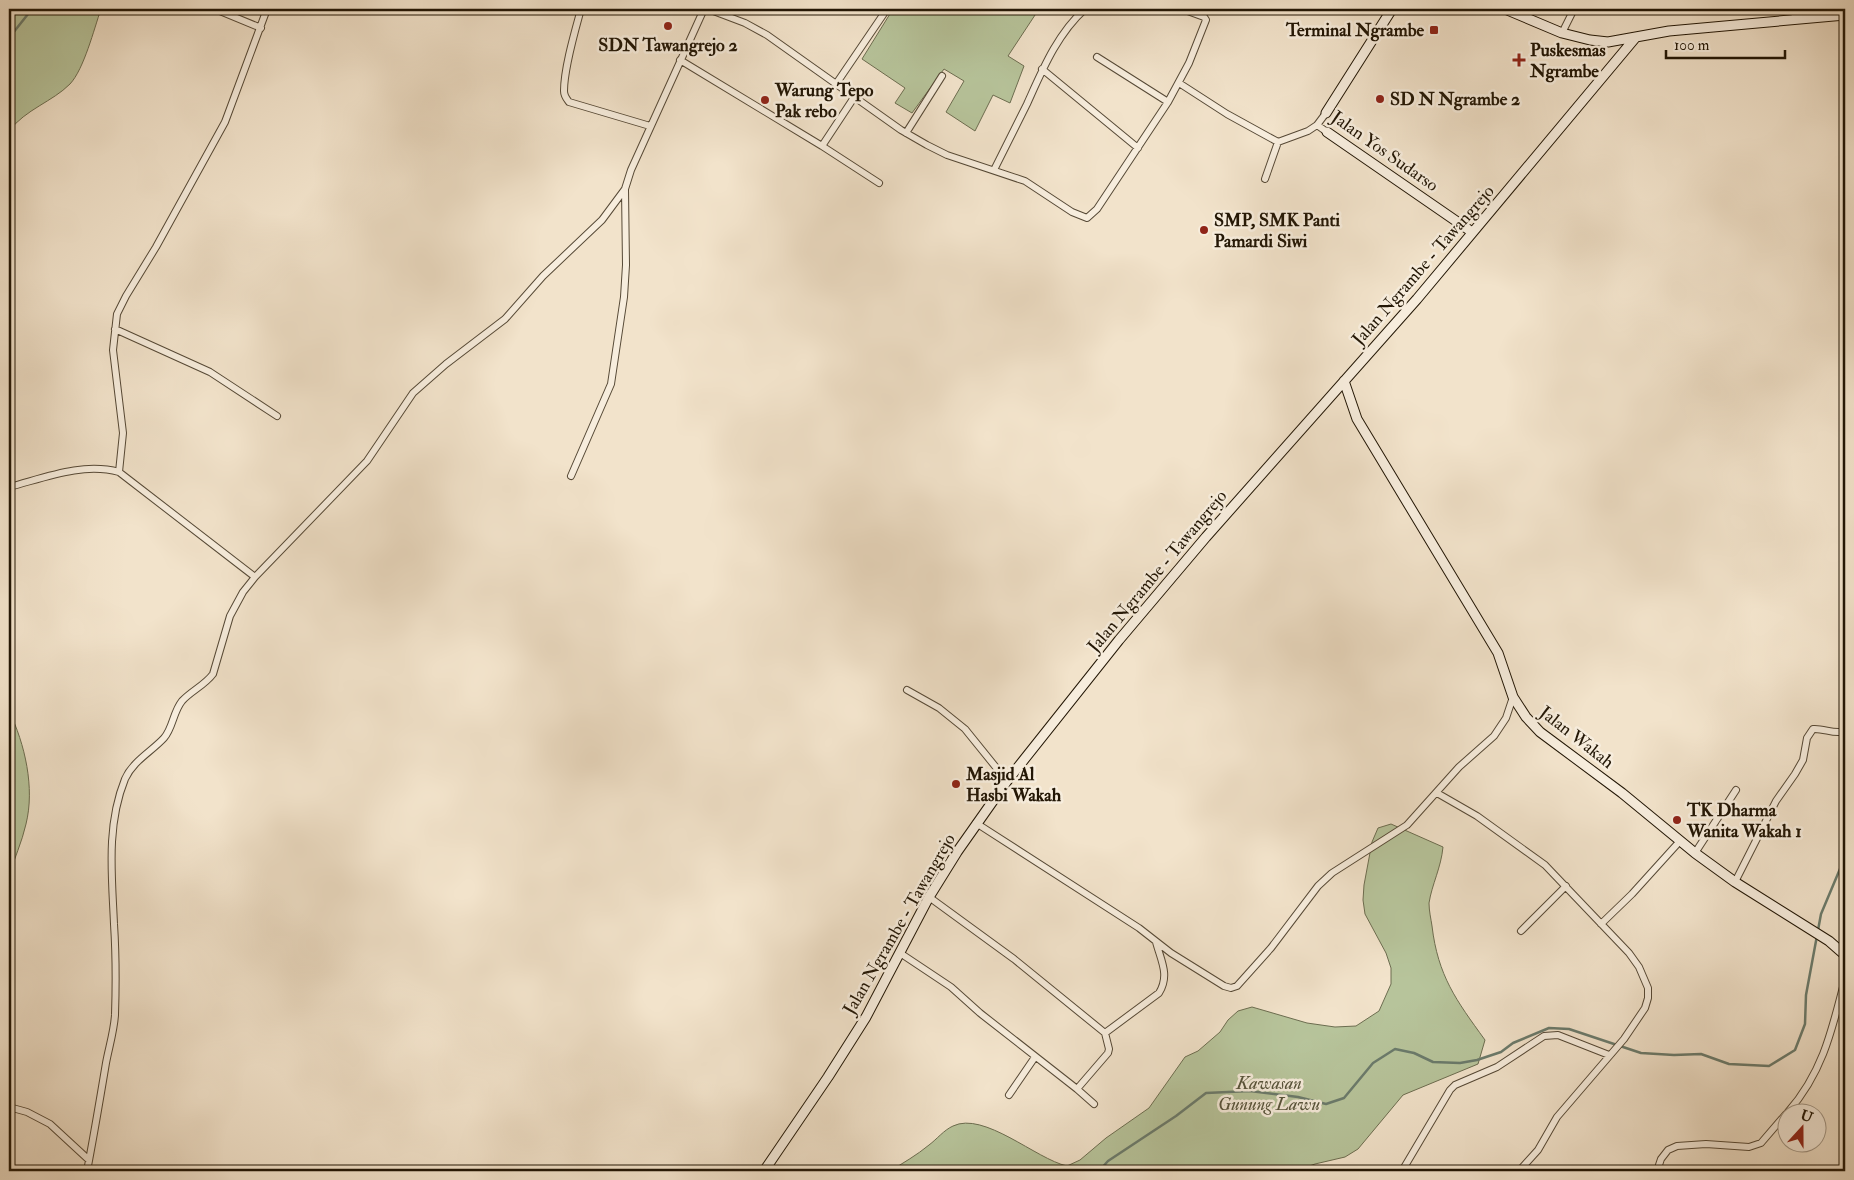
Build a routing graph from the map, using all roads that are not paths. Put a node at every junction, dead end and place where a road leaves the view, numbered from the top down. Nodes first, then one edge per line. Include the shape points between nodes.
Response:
1 (215, 9) edge
2 (268, 9) edge
3 (582, 9) edge
4 (704, 9) edge
5 (708, 9) edge
6 (886, 9) edge
7 (1085, 9) edge
8 (1182, 9) edge
9 (1392, 9) edge
10 (1505, 9) edge
11 (1514, 9) edge
12 (1574, 9) edge
13 (1798, 9) edge
14 (1845, 15) edge
15 (1794, 18) junction
16 (1534, 22) junction
17 (261, 28) junction
18 (1562, 33) junction
19 (1636, 36) junction
20 (1098, 57) dead end
21 (680, 60) junction
22 (1042, 68) junction
23 (942, 76) dead end
24 (1179, 82) junction
25 (836, 84) junction
26 (855, 96) junction
27 (1168, 102) junction
28 (1326, 113) joint
29 (1317, 125) junction
30 (650, 126) junction
31 (1327, 132) joint
32 (906, 133) junction
33 (1278, 142) junction
34 (822, 146) junction
35 (1138, 148) junction
36 (994, 170) junction
37 (1265, 179) dead end
38 (879, 183) dead end
39 (625, 189) junction
40 (1472, 232) junction
41 (115, 328) junction
42 (1344, 381) junction
43 (277, 416) dead end
44 (119, 472) junction
45 (571, 476) dead end
46 (9, 487) edge
47 (255, 577) junction
48 (907, 690) dead end
49 (1514, 696) junction
50 (1845, 731) edge
51 (1007, 781) junction
52 (1736, 790) dead end
53 (1437, 793) junction
54 (976, 823) junction
55 (1680, 841) junction
56 (1695, 853) junction
57 (1735, 882) junction
58 (1566, 886) junction
59 (929, 897) junction
60 (1601, 924) junction
61 (1521, 931) dead end
62 (1156, 942) junction
63 (900, 953) junction
64 (1845, 955) edge
65 (1845, 979) edge
66 (1105, 1033) junction
67 (1612, 1052) junction
68 (1036, 1057) junction
69 (1077, 1089) junction
70 (1009, 1095) dead end
71 (1797, 1102) edge
72 (1094, 1104) dead end
73 (9, 1107) edge
74 (1776, 1126) edge
75 (89, 1160) junction
76 (87, 1171) edge
77 (764, 1171) edge
78 (1402, 1171) edge
79 (1519, 1171) edge
80 (1657, 1171) edge

1 - 17 street
2 - 17 street
3 - 30 street via 565,98 569,102
4 - 21 street
5 - 25 street via 767,35
6 - 25 street
7 - 22 street
8 - 24 street via 1206,20
9 - 28 main road, Jalan Yos Sudarso
10 - 16 main road
11 - 16 main road
12 - 18 street
13 - 15 street
14 - 15 main road
15 - 19 main road
16 - 18 main road
17 - 41 street via 225,122 126,296 117,314
18 - 19 main road via 1608,42
19 - 40 main road, Jalan Ngrambe - Tawangrejo
20 - 27 street
21 - 30 street
21 - 34 street
22 - 35 street
22 - 36 street
23 - 32 street
24 - 27 street
24 - 33 street
25 - 26 street
26 - 32 street
26 - 34 street
27 - 35 street
28 - 29 street, Jalan Yos Sudarso
29 - 31 street, Jalan Yos Sudarso
29 - 33 street
30 - 39 street
31 - 40 main road, Jalan Yos Sudarso
32 - 36 street via 947,155
33 - 37 street
34 - 38 street
35 - 36 street via 1097,209 1087,218 1072,212 1025,180
39 - 45 street via 624,297 611,384
39 - 47 street via 602,220 543,276 505,319 413,393 367,461
40 - 42 main road, Jalan Ngrambe - Tawangrejo
41 - 43 street via 210,372
41 - 44 street via 113,350 123,433
42 - 49 main road, Jalan Wakah via 1357,420 1498,653
42 - 51 main road, Jalan Ngrambe - Tawangrejo via 1119,640
44 - 46 street via 95,468 71,470
44 - 47 street
47 - 75 street via 230,616 213,674 183,701 166,736 131,769 119,798 111,836 115,1018
48 - 51 street via 939,708 965,729
49 - 53 street via 1506,718 1494,736 1459,767
49 - 55 main road, Jalan Wakah via 1526,717 1540,732
50 - 57 street via 1836,733 1813,728 1809,733 1803,760 1776,801
51 - 54 main road, Jalan Ngrambe - Tawangrejo
52 - 56 street
53 - 58 street via 1512,840
53 - 62 street via 1407,825 1318,886 1271,948 1237,986 1224,986
54 - 59 main road, Jalan Ngrambe - Tawangrejo
54 - 62 street
55 - 56 main road, Jalan Wakah
55 - 60 street
56 - 57 main road, Jalan Wakah
57 - 64 main road, Jalan Wakah via 1830,941
58 - 60 street
58 - 61 street
59 - 63 main road, Jalan Ngrambe - Tawangrejo
59 - 66 street via 1014,959
60 - 67 street via 1629,953 1648,988 1645,1008
62 - 66 street via 1166,975 1163,987
63 - 68 street via 951,987
63 - 77 main road, Jalan Ngrambe - Tawangrejo via 866,1017
65 - 71 street via 1828,1045
66 - 69 street via 1108,1053
67 - 78 street via 1558,1035 1544,1036 1497,1067 1455,1085
67 - 79 street via 1557,1117 1538,1150
68 - 69 street
68 - 70 street
69 - 72 street
73 - 75 street via 50,1124
74 - 80 street via 1760,1144 1749,1147 1677,1146 1668,1150
75 - 76 street

